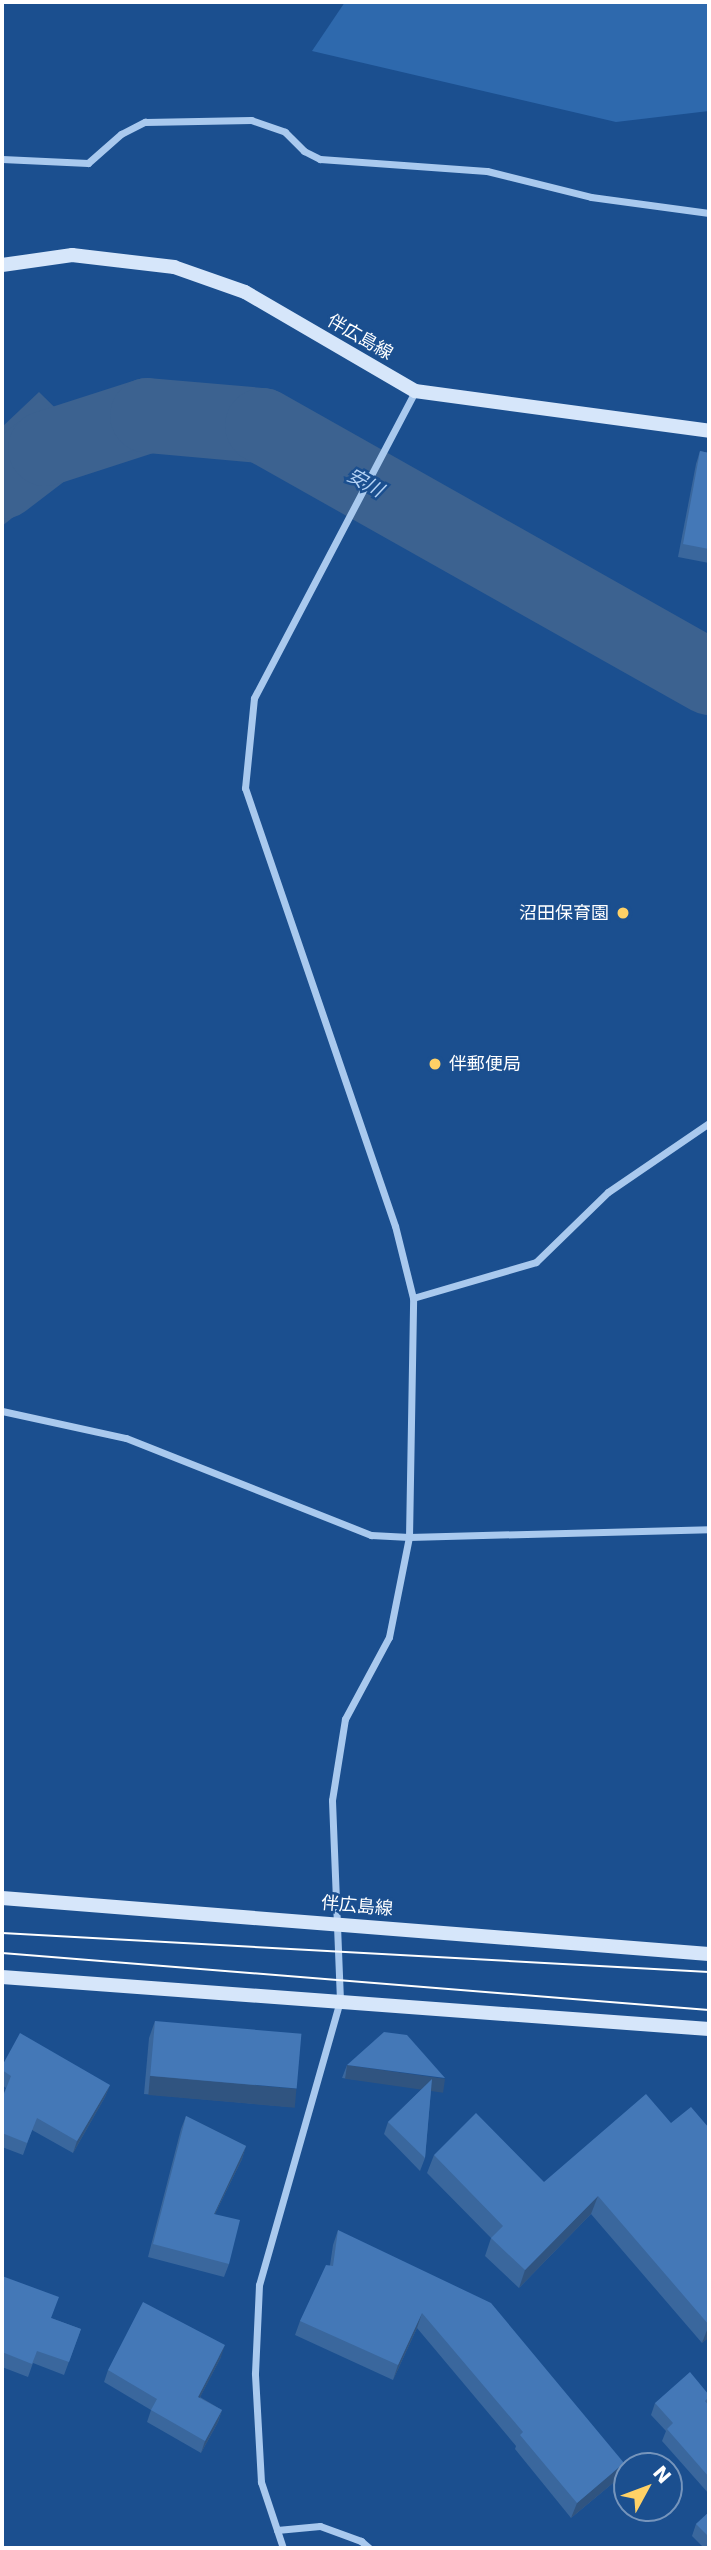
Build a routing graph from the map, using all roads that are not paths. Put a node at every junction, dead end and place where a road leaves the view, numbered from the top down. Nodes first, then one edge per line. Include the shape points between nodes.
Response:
1 (2, 159) edge
2 (709, 213) edge
3 (2, 265) edge
4 (415, 391) junction
5 (709, 432) edge
6 (709, 1123) edge
7 (413, 1298) junction
8 (2, 1411) edge
9 (709, 1529) edge
10 (409, 1537) junction
11 (2, 1898) edge
12 (337, 1923) junction
13 (709, 1954) edge
14 (2, 1978) edge
15 (340, 2000) junction
16 (709, 2029) edge
17 (277, 2530) junction
18 (283, 2548) edge
19 (369, 2548) edge

1 - 2 street via 88,163 121,134 145,122 251,120 285,132 320,159 487,171 591,197
3 - 4 main road, 伴広島線 via 72,255 174,267 245,292
4 - 5 main road, 伴広島線
4 - 7 street via 254,698 245,788 395,1226
6 - 7 street via 608,1192 536,1262
7 - 10 street
8 - 10 street via 126,1438 371,1535
9 - 10 street
10 - 12 street via 389,1637 345,1719 332,1800
11 - 12 main road, 伴広島線
12 - 13 main road, 伴広島線
12 - 15 street
14 - 15 main road
15 - 16 main road
15 - 17 street via 259,2285 255,2373 261,2482
17 - 18 street
17 - 19 street via 320,2526

